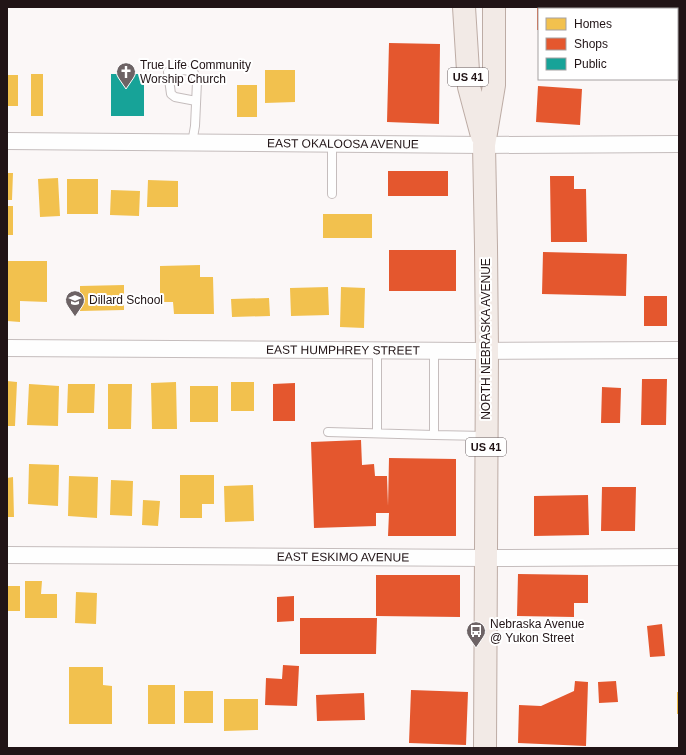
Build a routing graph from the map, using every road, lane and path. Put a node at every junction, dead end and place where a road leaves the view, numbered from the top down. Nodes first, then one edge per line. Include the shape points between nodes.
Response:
1 (464, 7) edge
2 (494, 7) edge
3 (196, 101) junction
4 (7, 141) edge
5 (192, 143) junction
6 (332, 144) junction
7 (679, 144) edge
8 (484, 145) junction
9 (332, 194) dead end
10 (7, 348) edge
11 (679, 350) edge
12 (377, 351) junction
13 (434, 351) junction
14 (487, 351) junction
15 (328, 432) dead end
16 (377, 433) junction
17 (434, 435) junction
18 (486, 436) junction
19 (7, 555) edge
20 (679, 556) edge
21 (486, 558) junction
22 (485, 748) edge

1 - 8 main road, NORTH NEBRASKA AVENUE / US 41 via 469,87
2 - 8 main road, NORTH NEBRASKA AVENUE / US 41 via 494,84
3 - 3 lane via 197,82 194,73 185,70 168,72 171,94
3 - 5 lane
4 - 5 street, EAST OKALOOSA AVENUE
5 - 6 street, EAST OKALOOSA AVENUE
6 - 8 street, EAST OKALOOSA AVENUE
6 - 9 lane
7 - 8 street, EAST OKALOOSA AVENUE
8 - 14 main road, NORTH NEBRASKA AVENUE / US 41
10 - 12 street, EAST HUMPHREY STREET
11 - 14 street, EAST HUMPHREY STREET
12 - 13 street, EAST HUMPHREY STREET
12 - 16 lane
13 - 14 street, EAST HUMPHREY STREET
13 - 17 lane
14 - 18 main road, NORTH NEBRASKA AVENUE / US 41
15 - 16 lane
16 - 17 lane
17 - 18 lane
18 - 21 main road, NORTH NEBRASKA AVENUE / US 41
19 - 21 street, EAST ESKIMO AVENUE
20 - 21 street, EAST ESKIMO AVENUE
21 - 22 main road, NORTH NEBRASKA AVENUE / US 41

